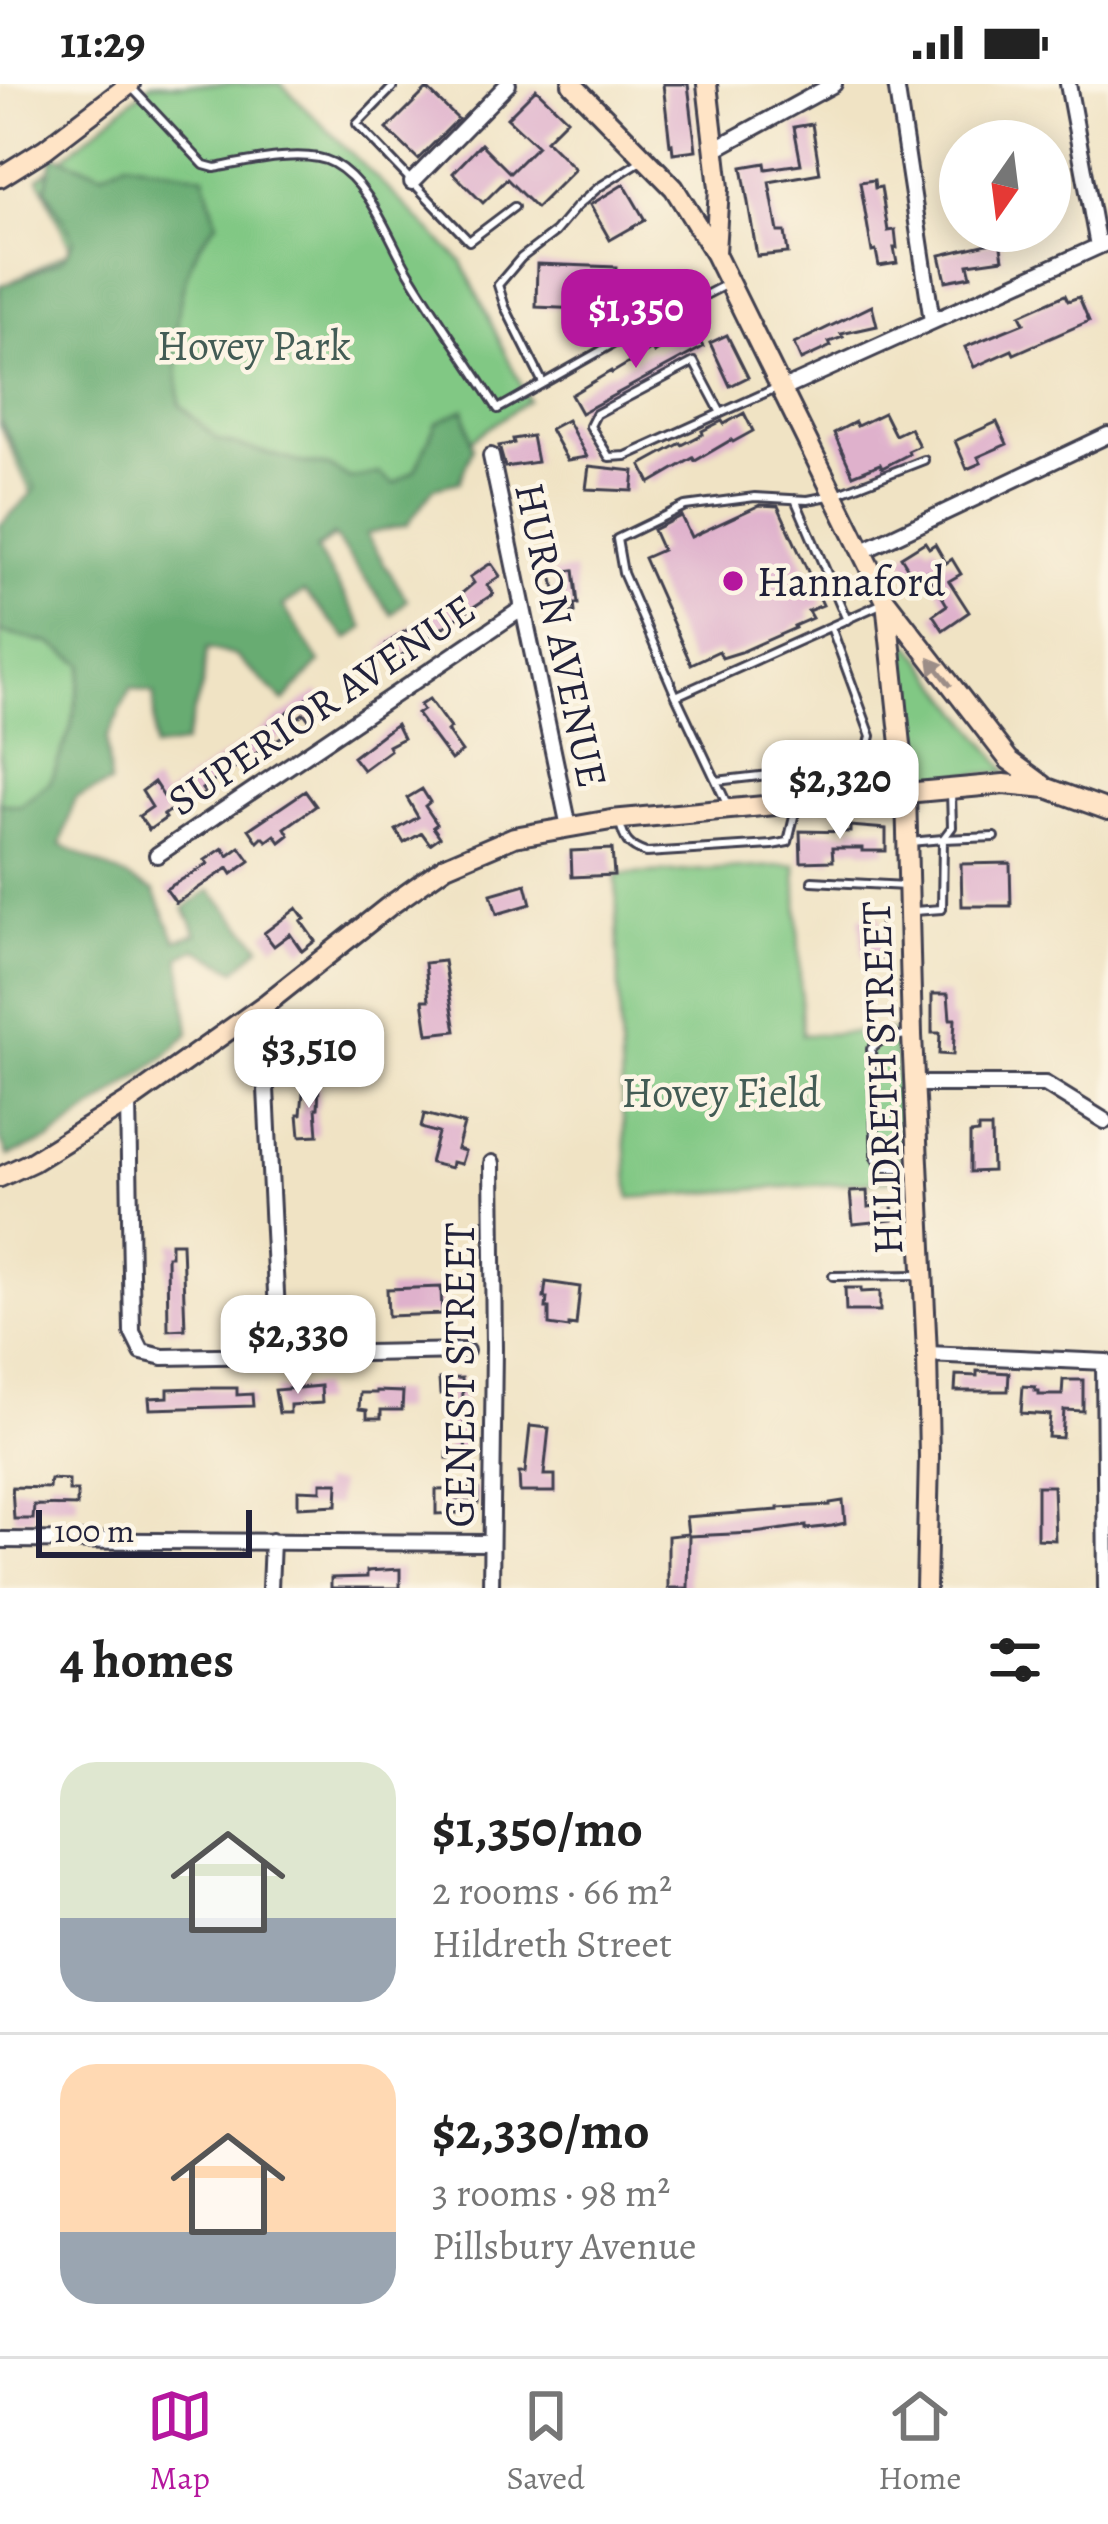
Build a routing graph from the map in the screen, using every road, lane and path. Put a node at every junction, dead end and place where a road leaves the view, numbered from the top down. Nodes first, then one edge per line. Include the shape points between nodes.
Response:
1 (129, 84) edge
2 (508, 84) edge
3 (572, 84) edge
4 (707, 84) edge
5 (834, 84) edge
6 (896, 84) edge
7 (1068, 84) edge
8 (393, 87) dead end
9 (715, 149) junction
10 (646, 157) junction
11 (0, 177) edge
12 (412, 182) junction
13 (514, 207) dead end
14 (1103, 244) edge
15 (716, 254) junction
16 (728, 283) junction
17 (932, 322) junction
18 (543, 383) junction
19 (780, 388) junction
20 (721, 413) junction
21 (1108, 436) edge
22 (490, 456) dead end
23 (924, 460) dead end
24 (834, 495) junction
25 (796, 499) junction
26 (863, 551) junction
27 (886, 601) junction
28 (523, 608) junction
29 (847, 620) junction
30 (831, 627) junction
31 (676, 696) junction
32 (716, 781) junction
33 (951, 788) junction
34 (1047, 788) junction
35 (907, 791) junction
36 (796, 803) junction
37 (729, 808) junction
38 (1108, 810) edge
39 (620, 819) junction
40 (569, 827) junction
41 (995, 837) dead end
42 (943, 839) junction
43 (908, 842) junction
44 (157, 855) dead end
45 (812, 881) dead end
46 (910, 886) junction
47 (910, 911) junction
48 (262, 1007) junction
49 (912, 1035) junction
50 (914, 1084) junction
51 (128, 1102) junction
52 (1105, 1121) dead end
53 (492, 1163) dead end
54 (919, 1168) junction
55 (0, 1177) edge
56 (924, 1275) junction
57 (833, 1276) dead end
58 (466, 1351) dead end
59 (279, 1354) junction
60 (927, 1354) junction
61 (1106, 1362) edge
62 (0, 1540) edge
63 (272, 1541) junction
64 (491, 1543) junction
65 (270, 1588) edge
66 (491, 1588) edge
67 (926, 1588) edge
68 (1106, 1588) edge

1 - 11 street
1 - 18 lane via 204,165 315,157 348,174 498,409
2 - 12 street
3 - 10 street, HILDRETH STREET
4 - 9 street
5 - 9 street
6 - 17 street
7 - 14 street
8 - 12 lane via 357,124
9 - 15 street
10 - 15 street, HILDRETH STREET
10 - 18 lane via 576,207 498,285
12 - 13 lane via 469,242
14 - 17 street
15 - 16 street, HILDRETH STREET
16 - 18 lane
16 - 19 street, HILDRETH STREET
17 - 19 street
19 - 20 lane
19 - 24 street, HILDRETH STREET
20 - 20 lane via 609,458 590,426 596,414 694,362
21 - 26 street
22 - 28 street, HURON AVENUE
23 - 24 lane
24 - 25 lane
24 - 26 street, HILDRETH STREET
25 - 29 lane
25 - 31 lane via 685,506 617,539 623,573
26 - 27 street, HILDRETH STREET
27 - 29 lane
34 -> 27 street via 1009,760
27 - 35 street, HILDRETH STREET
28 - 40 street, HURON AVENUE
28 - 44 street, SUPERIOR AVENUE
29 - 30 lane
30 - 31 lane
30 - 32 lane via 871,736 865,759
31 - 32 lane
32 - 37 lane
33 - 34 street
33 - 35 street
33 - 42 lane via 952,827
34 - 38 street
35 - 36 street
35 - 43 street, HILDRETH STREET
36 - 37 street
36 - 39 lane via 788,842 772,845 646,853 624,840
37 - 39 street
39 - 40 street
40 - 48 street via 514,837 446,866
41 - 42 lane
42 - 43 lane
42 - 47 lane via 942,909
43 - 46 street, HILDRETH STREET
45 - 46 lane
46 - 47 street, HILDRETH STREET
47 - 49 street, HILDRETH STREET
48 - 51 street
48 - 59 street
49 - 50 street, HILDRETH STREET
49 - 54 lane via 887,1037 871,1049 876,1159 882,1168
50 - 52 street via 1045,1084
50 - 54 street, HILDRETH STREET
51 - 55 street
51 - 59 street via 133,1332 142,1352
53 - 64 street, GENEST STREET
54 - 56 street, HILDRETH STREET
56 - 57 lane
56 - 60 street, HILDRETH STREET
58 - 59 street
60 - 61 street
60 - 67 street, HILDRETH STREET
61 - 68 street
62 - 63 street
63 - 64 street
63 - 65 street
64 - 66 street, GENEST STREET

